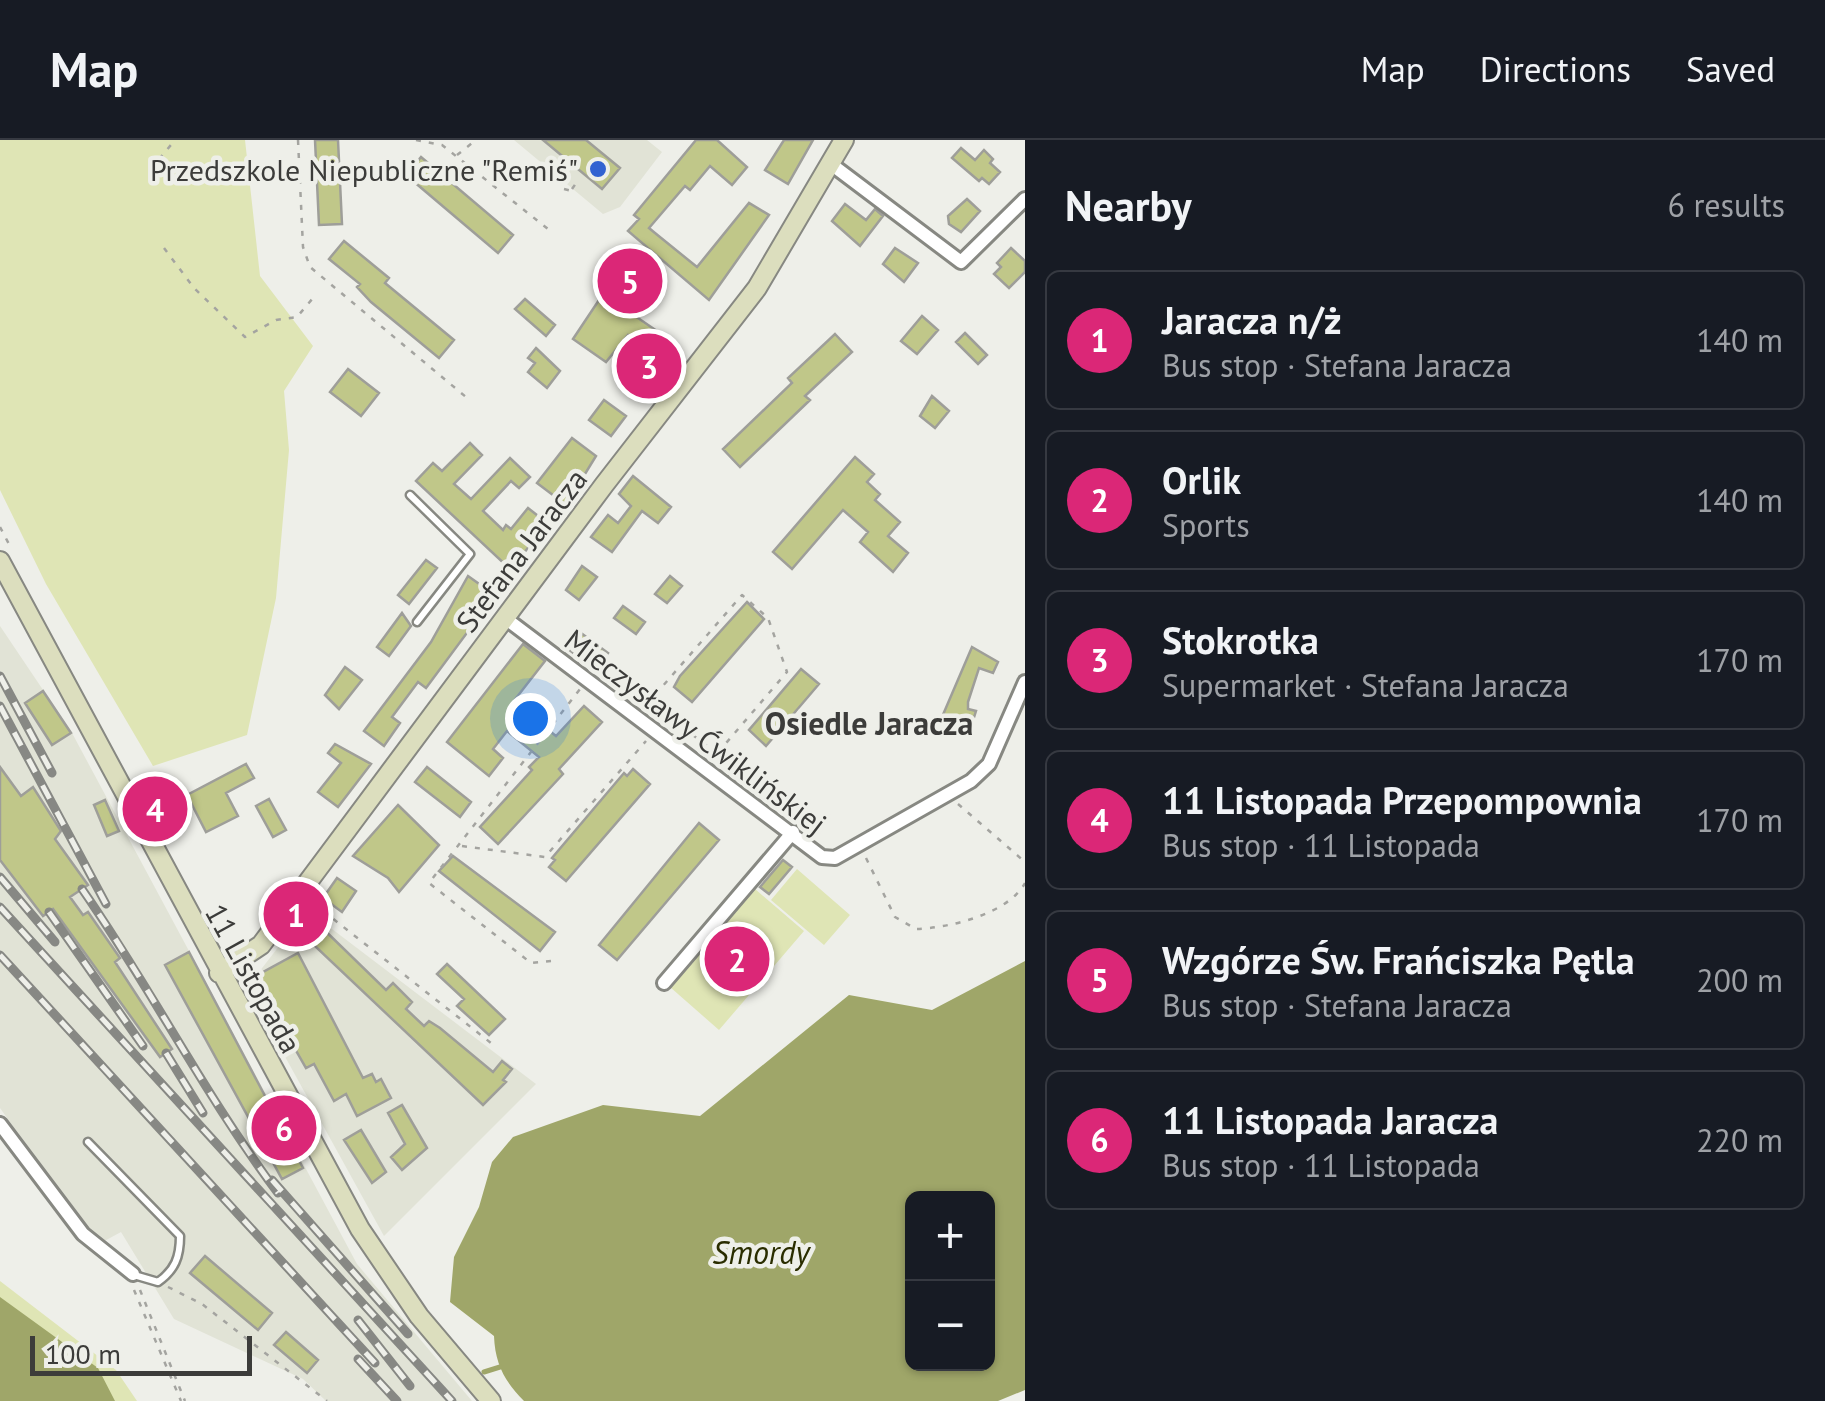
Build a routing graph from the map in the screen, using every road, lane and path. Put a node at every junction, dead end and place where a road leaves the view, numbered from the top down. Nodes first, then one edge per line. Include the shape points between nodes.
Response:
1 (174, 140) edge
2 (298, 140) edge
3 (416, 140) edge
4 (476, 140) edge
5 (844, 140) edge
6 (456, 156) junction
7 (831, 164) junction
8 (150, 168) dead end
9 (579, 179) dead end
10 (564, 190) dead end
11 (1025, 199) edge
12 (548, 228) dead end
13 (164, 248) dead end
14 (313, 298) dead end
15 (466, 397) dead end
16 (410, 495) dead end
17 (0, 561) edge
18 (505, 618) junction
19 (417, 622) dead end
20 (587, 680) junction
21 (611, 681) dead end
22 (1025, 682) edge
23 (648, 703) junction
24 (653, 733) dead end
25 (718, 753) junction
26 (705, 769) junction
27 (948, 793) junction
28 (793, 832) junction
29 (858, 844) junction
30 (460, 845) junction
31 (1025, 862) edge
32 (1025, 883) edge
33 (308, 898) dead end
34 (551, 961) dead end
35 (219, 973) junction
36 (664, 983) dead end
37 (491, 1043) dead end
38 (0, 1124) edge
39 (88, 1142) dead end
40 (129, 1272) junction
41 (158, 1282) junction
42 (183, 1401) edge
43 (327, 1401) edge
44 (491, 1401) edge

1 - 8 path
2 - 15 path via 303,248 310,267
3 - 6 path via 442,145
4 - 6 path
5 - 7 street, Stefana Jaracza
6 - 12 path
7 - 11 street via 961,262
7 - 18 street, Stefana Jaracza via 758,288
9 - 10 path via 570,192
13 - 14 path via 245,337 297,317
16 - 19 lane via 470,554
17 - 35 street, 11 Listopada
18 - 20 street, Mieczysławy Ćwiklińskiej
18 - 35 street, Stefana Jaracza via 260,945
20 - 26 street, Mieczysławy Ćwiklińskiej
20 - 30 path
21 - 23 path
22 - 27 street, Mieczysławy Ćwiklińskiej via 988,764
23 - 25 path
23 - 25 path via 742,594 768,618 787,672
24 - 30 path via 545,857
25 - 26 path
26 - 28 street, Mieczysławy Ćwiklińskiej
27 - 29 street, Mieczysławy Ćwiklińskiej
27 - 31 path
28 - 29 street, Mieczysławy Ćwiklińskiej via 822,857 835,858
28 - 36 street
29 - 32 path via 890,909 911,928 970,919 1011,899
30 - 34 path via 429,883 531,963
33 - 37 path
35 - 44 street, 11 Listopada via 390,1277
38 - 40 street via 83,1234
39 - 41 lane via 180,1236 180,1258
40 - 41 lane
40 - 42 path
40 - 42 path
41 - 43 path via 202,1304

